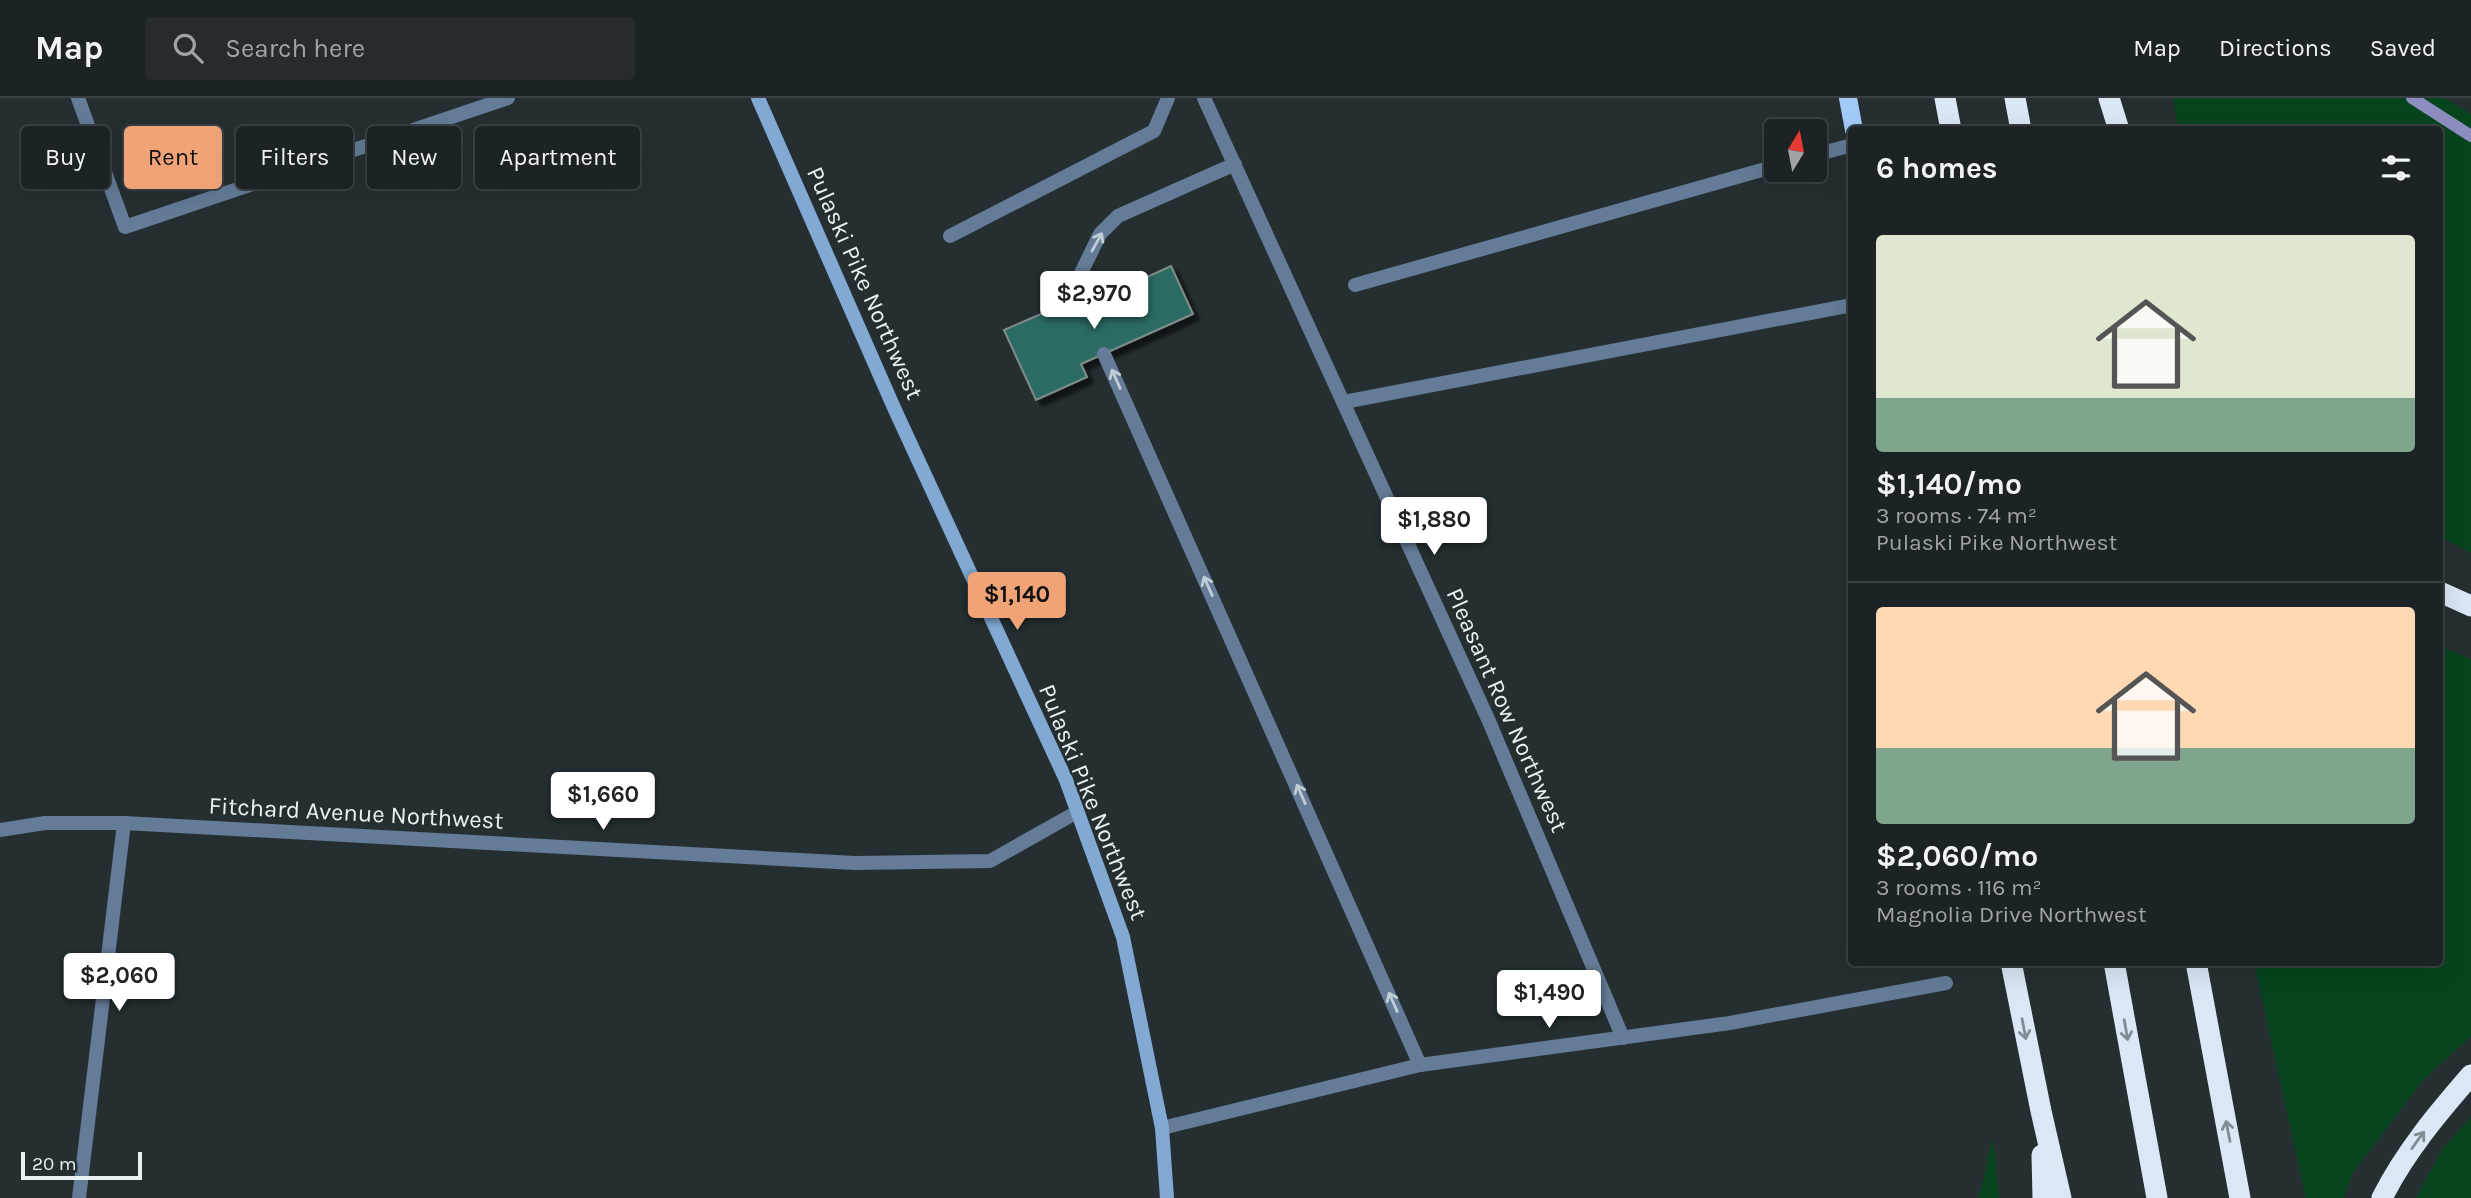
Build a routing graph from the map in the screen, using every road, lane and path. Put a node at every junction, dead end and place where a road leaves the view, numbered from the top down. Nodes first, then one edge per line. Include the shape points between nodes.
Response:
1 (78, 98) edge
2 (508, 98) edge
3 (758, 98) edge
4 (1168, 98) edge
5 (1204, 98) edge
6 (1848, 98) edge
7 (1945, 98) edge
8 (2015, 98) edge
9 (2107, 98) edge
10 (1853, 126) edge
11 (1950, 126) edge
12 (2020, 126) edge
13 (2110, 126) edge
14 (2118, 126) edge
15 (1848, 146) edge
16 (1827, 152) edge
17 (1235, 164) junction
18 (1764, 169) edge
19 (950, 236) dead end
20 (1355, 285) dead end
21 (1083, 306) dead end
22 (1848, 306) edge
23 (1104, 354) dead end
24 (1345, 402) junction
25 (2443, 593) edge
26 (2471, 606) edge
27 (1077, 812) junction
28 (124, 823) junction
29 (0, 830) edge
30 (2012, 966) edge
31 (2115, 966) edge
32 (2197, 966) edge
33 (1946, 983) dead end
34 (1623, 1038) junction
35 (1420, 1065) junction
36 (2471, 1075) edge
37 (2040, 1111) junction
38 (1162, 1128) junction
39 (79, 1198) edge
40 (1167, 1198) edge
41 (2043, 1198) edge
42 (2061, 1198) edge
43 (2157, 1198) edge
44 (2240, 1198) edge
45 (2382, 1198) edge

1 - 2 street via 125,227
3 - 27 main road, Pulaski Pike Northwest
4 - 19 street via 1154,131
5 - 17 street, Pleasant Row Northwest
6 - 10 main road
7 - 11 highway
8 - 12 highway
9 - 13 highway
9 - 14 highway
15 - 16 street
21 -> 17 street via 1079,297 1082,271 1100,234 1118,216
17 - 24 street, Pleasant Row Northwest
18 - 20 street
22 - 24 street
35 -> 23 street
24 - 34 street, Pleasant Row Northwest via 1488,719
25 - 26 highway
27 - 28 street, Fitchard Avenue Northwest via 990,861 855,863
27 - 38 main road, Pulaski Pike Northwest via 1123,937
28 - 29 street, Fitchard Avenue Northwest via 45,822
28 - 39 street
30 -> 37 highway
31 -> 43 highway
44 -> 32 highway
33 - 34 street
34 - 35 street
35 - 38 street
45 -> 36 highway via 2438,1112
37 - 41 highway
37 - 42 highway
38 - 40 main road, Pulaski Pike Northwest

